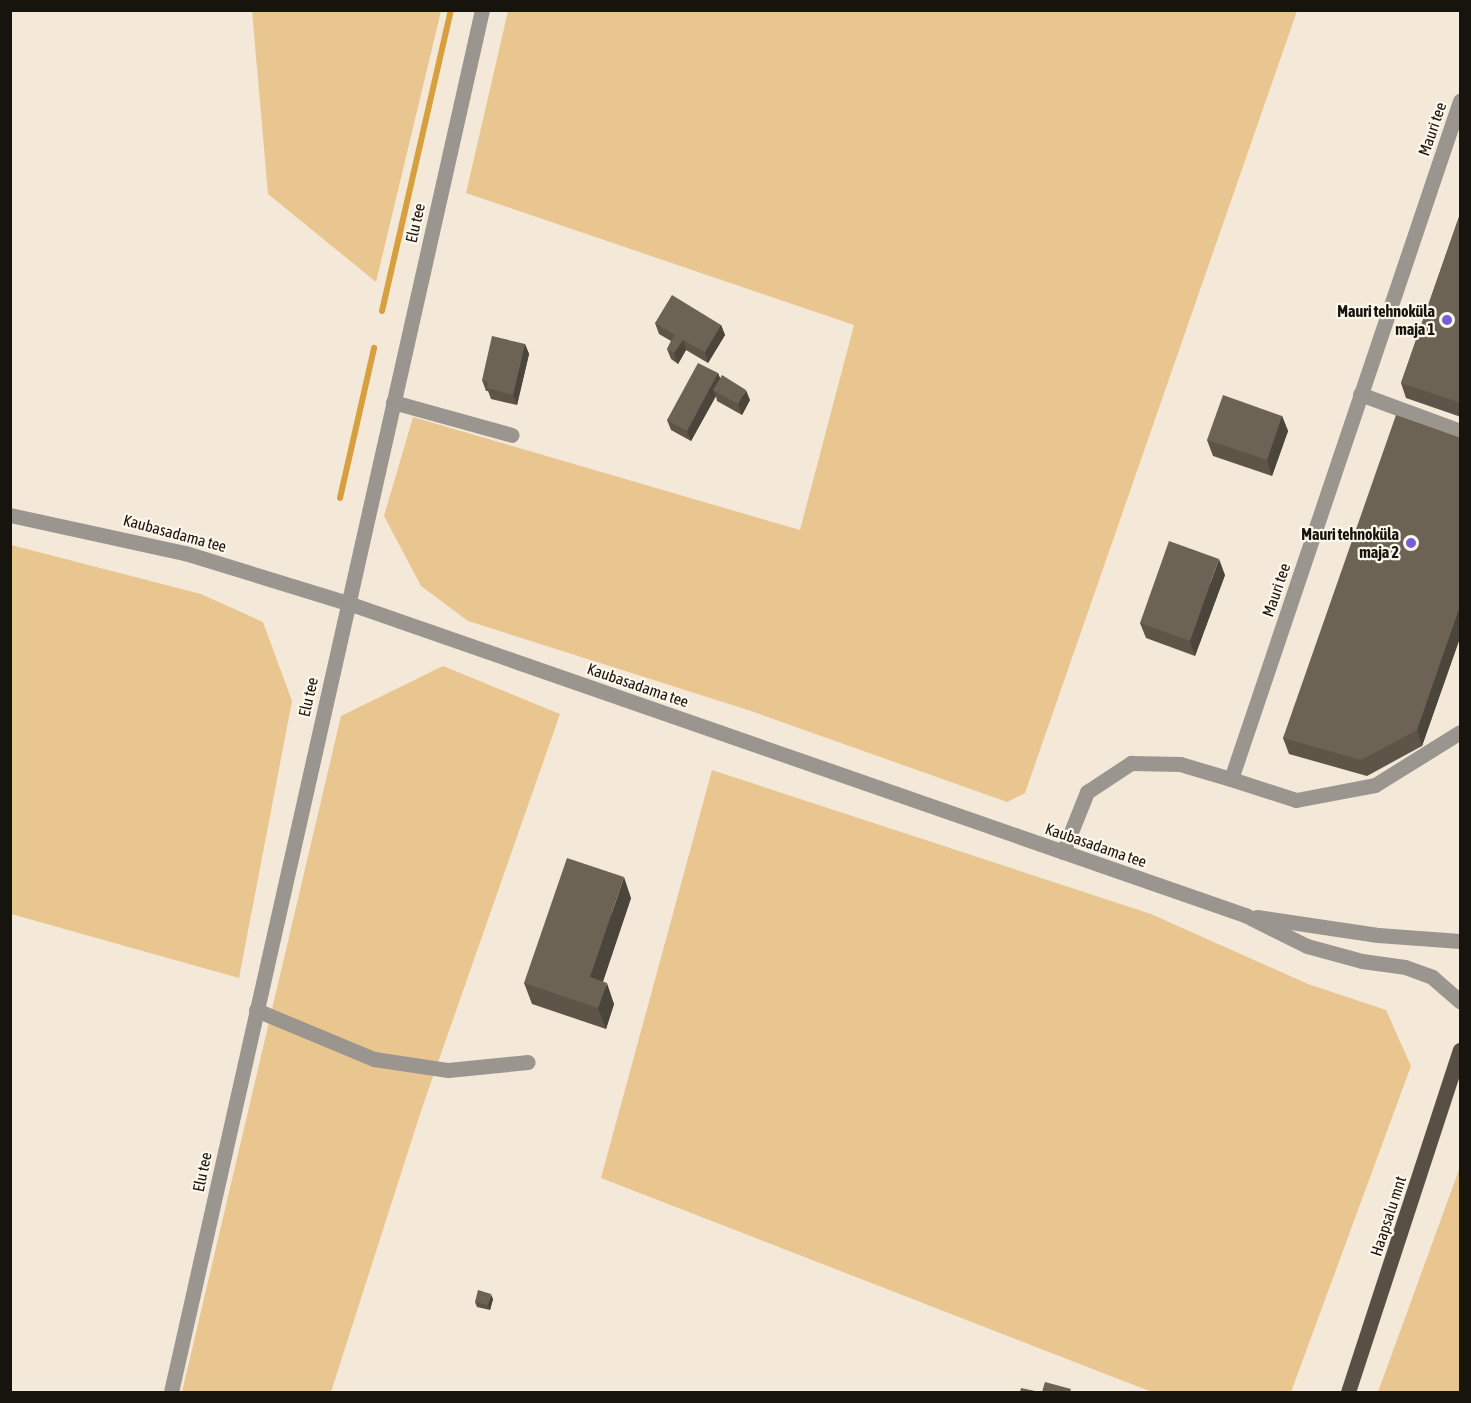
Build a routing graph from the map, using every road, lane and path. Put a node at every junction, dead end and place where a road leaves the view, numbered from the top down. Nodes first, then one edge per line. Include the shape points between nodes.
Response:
1 (483, 10) edge
2 (1461, 100) edge
3 (1360, 394) junction
4 (393, 402) junction
5 (1461, 431) edge
6 (512, 435) dead end
7 (10, 515) edge
8 (348, 603) junction
9 (1461, 732) edge
10 (1231, 779) junction
11 (1062, 852) junction
12 (1245, 915) junction
13 (1461, 941) edge
14 (1461, 1001) edge
15 (256, 1010) junction
16 (1461, 1050) edge
17 (528, 1062) dead end
18 (171, 1392) edge
19 (1348, 1392) edge

1 - 4 street, Elu tee
2 - 3 street, Mauri tee
3 - 5 street
3 - 10 street, Mauri tee
4 - 6 street
4 - 8 street, Elu tee
7 - 8 street, Kaubasadama tee via 185,553
8 - 11 street, Kaubasadama tee
8 - 15 street, Elu tee
9 - 10 street via 1375,785 1296,800
10 - 11 street via 1180,764 1131,763 1087,792
11 - 12 street, Kaubasadama tee
12 - 13 street, Kaubasadama tee via 1378,935
12 - 14 street, Kaubasadama tee via 1307,946 1362,961 1405,967 1432,977
15 - 17 street via 374,1059 448,1070
15 - 18 street, Elu tee
16 - 19 main road, Haapsalu mnt

